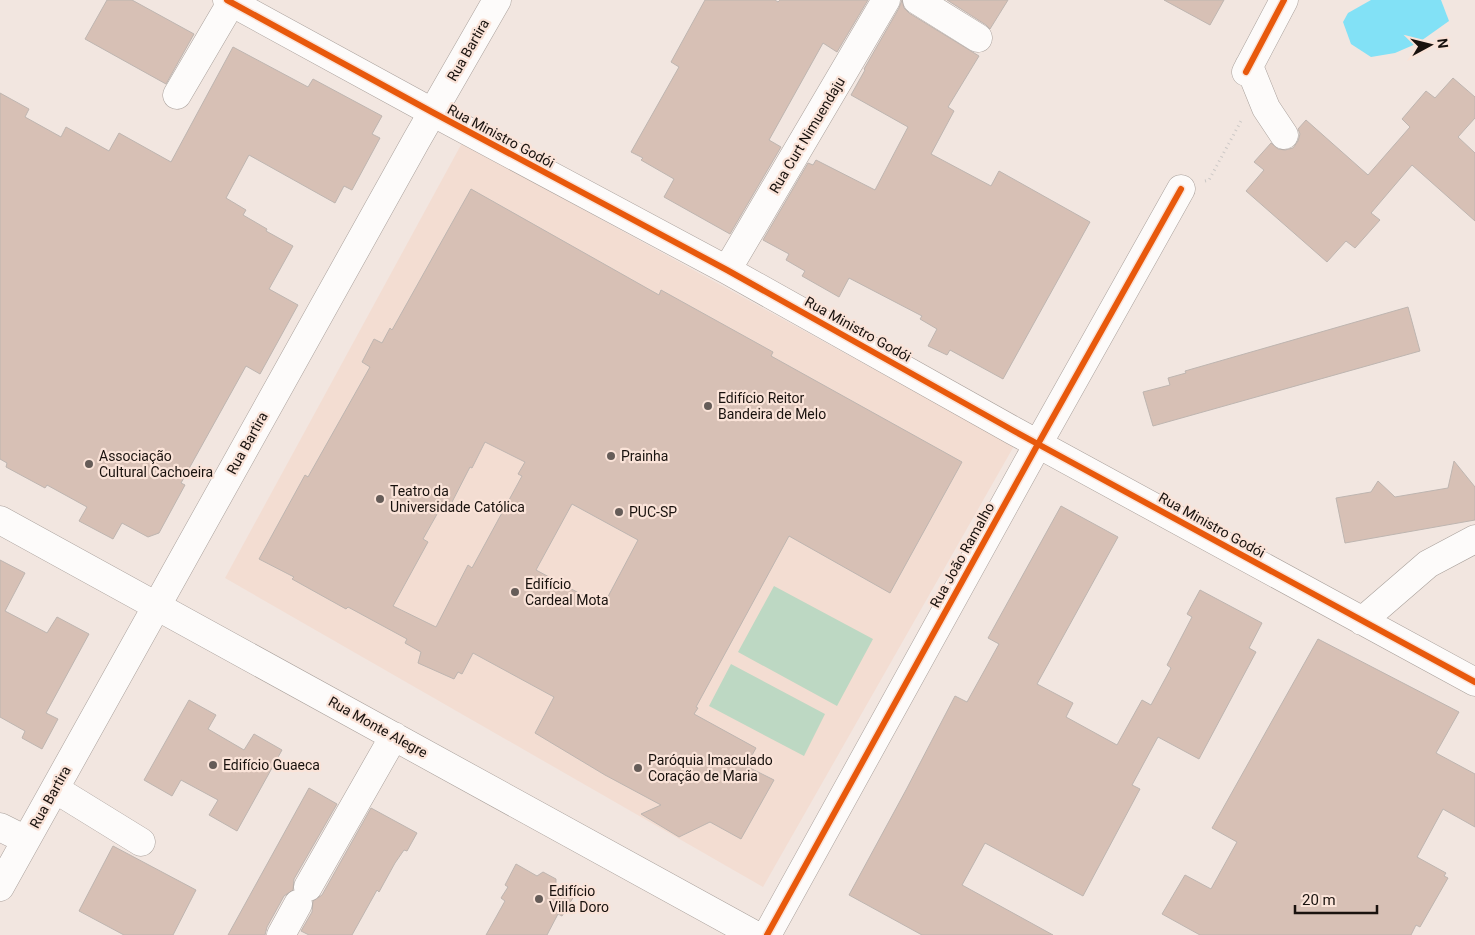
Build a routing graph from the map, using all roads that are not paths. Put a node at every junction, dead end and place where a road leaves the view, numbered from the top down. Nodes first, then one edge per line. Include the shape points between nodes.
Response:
1 (497, 0) edge
2 (886, 0) edge
3 (917, 0) edge
4 (1284, 0) edge
5 (229, 1) edge
6 (978, 38) dead end
7 (177, 95) dead end
8 (432, 112) junction
9 (1284, 135) dead end
10 (1181, 189) road end
11 (728, 270) junction
12 (1038, 444) junction
13 (0, 520) edge
14 (1475, 539) edge
15 (156, 606) junction
16 (1362, 621) junction
17 (1475, 682) edge
18 (394, 736) junction
19 (55, 788) junction
20 (0, 827) edge
21 (26, 840) junction
22 (141, 842) dead end
23 (0, 887) edge
24 (281, 935) edge
25 (755, 935) edge
26 (767, 935) edge

1 - 8 street, Rua Bartira
2 - 11 street, Rua Curt Nimuendaju
3 - 6 street
4 - 9 street via 1248,69 1266,108
5 - 7 street
5 - 8 street, Rua Ministro Godói
8 - 11 street, Rua Ministro Godói
8 - 15 street, Rua Bartira
10 - 12 street, Rua João Ramalho
11 - 12 street, Rua Ministro Godói
12 - 16 street, Rua Ministro Godói
12 - 26 street, Rua João Ramalho
13 - 15 street, Rua Monte Alegre
14 - 16 street via 1428,564
15 - 18 street, Rua Monte Alegre
15 - 19 street, Rua Bartira
16 - 17 street, Rua Ministro Godói
18 - 24 street
18 - 25 street, Rua Monte Alegre
19 - 21 street, Rua Bartira
19 - 22 street
20 - 21 street
21 - 23 street, Rua Bartira

